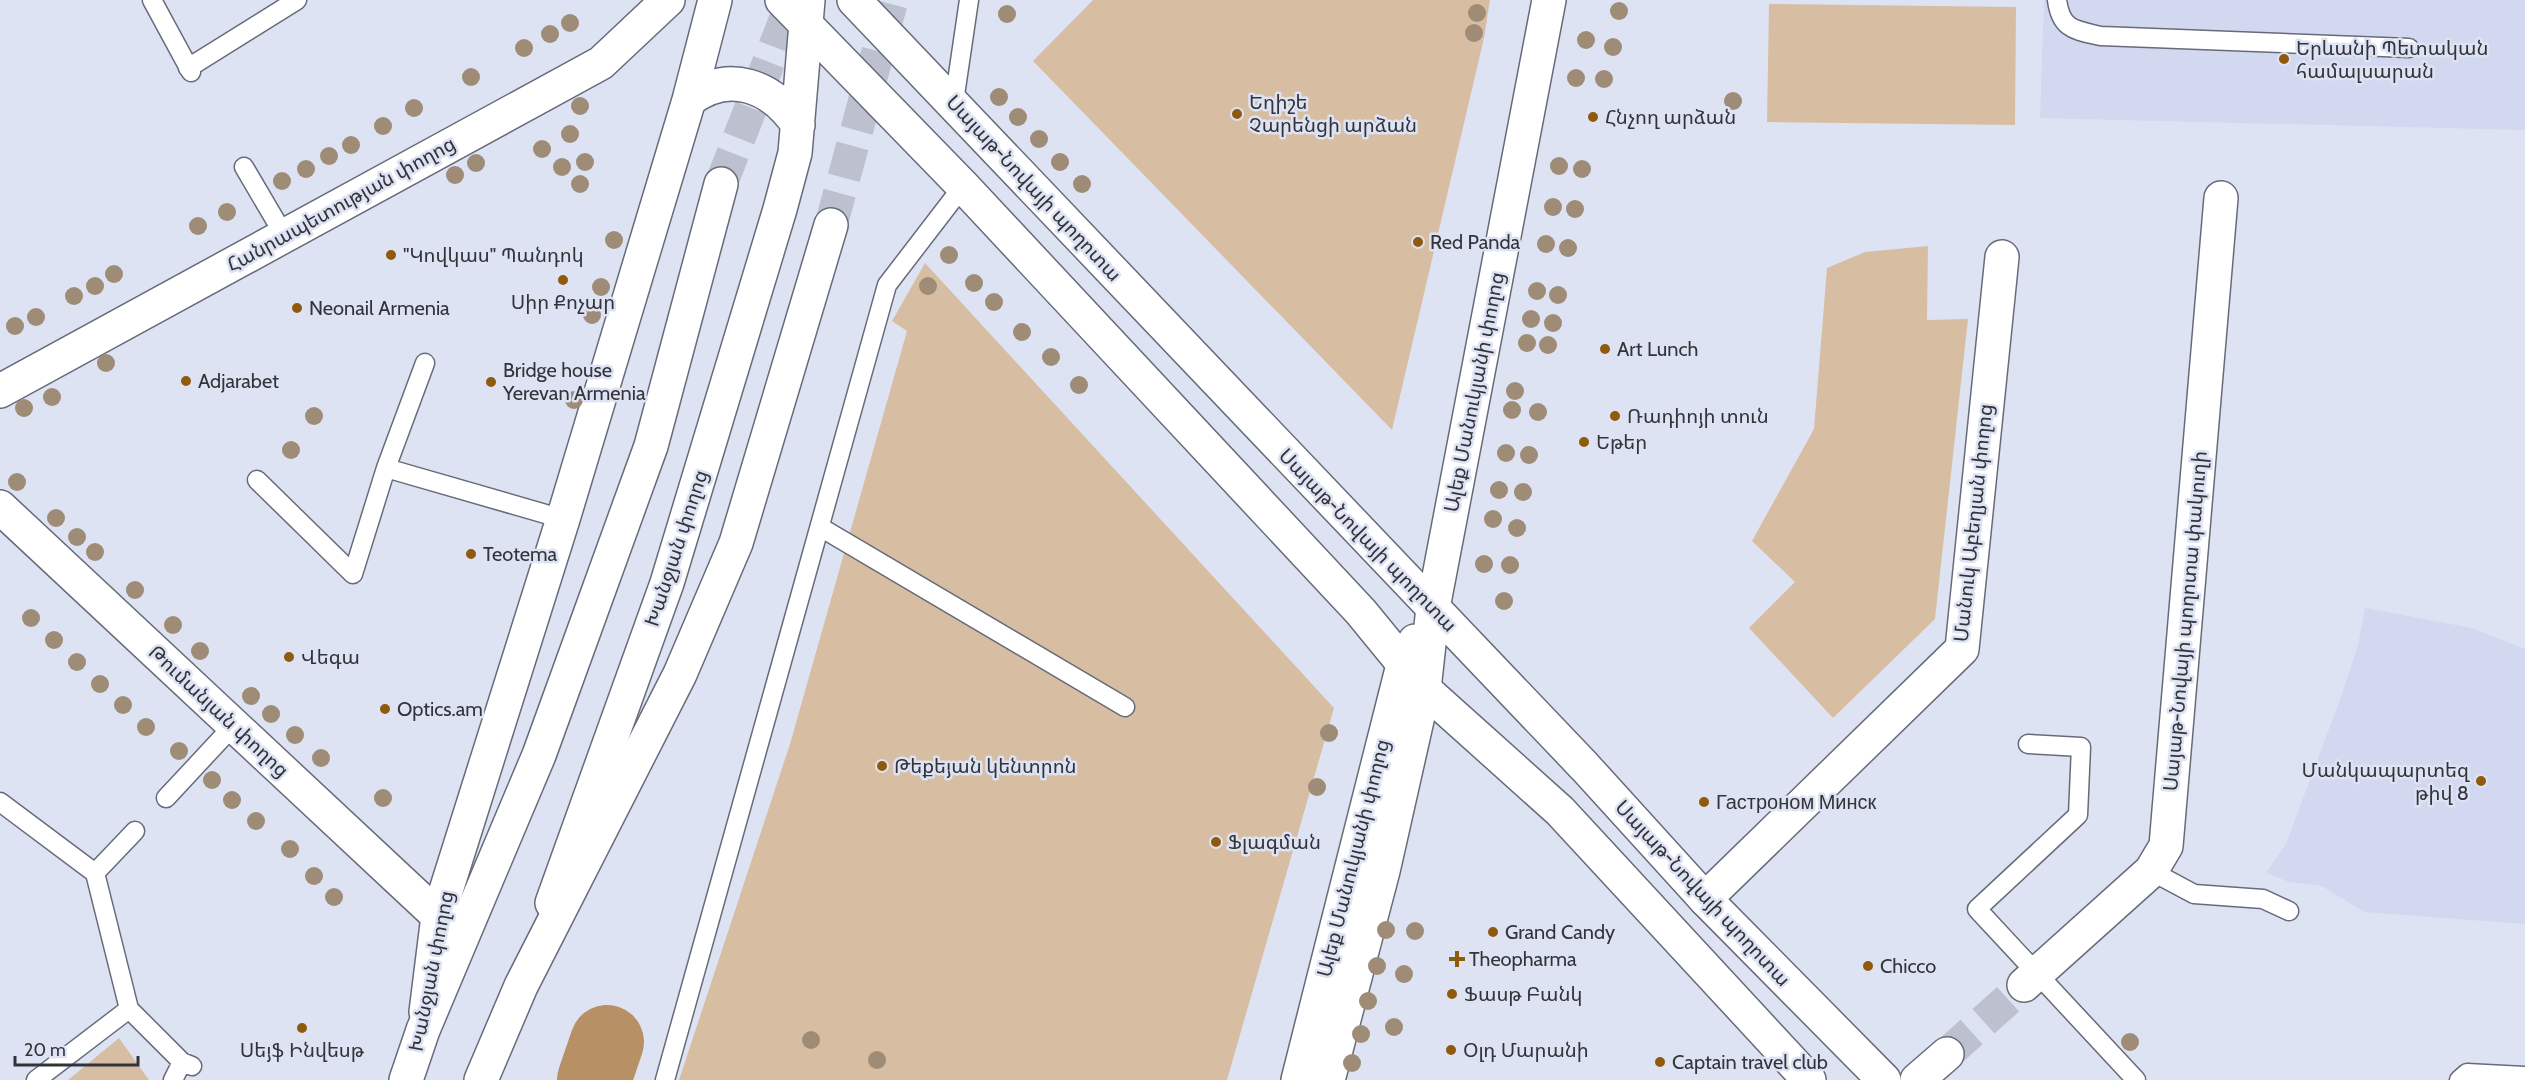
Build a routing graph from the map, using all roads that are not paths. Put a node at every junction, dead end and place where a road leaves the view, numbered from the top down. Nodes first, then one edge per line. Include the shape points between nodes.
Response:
1 (152, 0) edge
2 (297, 0) edge
3 (668, 0) edge
4 (715, 0) edge
5 (782, 0) edge
6 (854, 0) edge
7 (969, 0) edge
8 (1549, 0) edge
9 (2057, 0) edge
10 (807, 14) edge
11 (2409, 48) dead end
12 (688, 100) junction
13 (954, 102) junction
14 (798, 125) junction
15 (244, 167) dead end
16 (720, 184) tunnel mouth
17 (963, 186) junction
18 (2221, 198) dead end
19 (831, 225) tunnel mouth
20 (284, 236) junction
21 (2002, 257) dead end
22 (424, 363) dead end
23 (0, 392) edge
24 (386, 468) junction
25 (257, 480) dead end
26 (0, 507) edge
27 (563, 519) junction
28 (819, 527) junction
29 (1433, 608) junction
30 (1402, 665) junction
31 (1424, 689) junction
32 (1125, 707) dead end
33 (234, 725) junction
34 (2028, 744) dead end
35 (166, 798) dead end
36 (0, 802) edge
37 (135, 831) dead end
38 (2151, 871) junction
39 (94, 873) junction
40 (1705, 899) junction
41 (2289, 911) dead end
42 (438, 916) junction
43 (2031, 979) junction
44 (521, 986) junction
45 (129, 1009) junction
46 (423, 1030) junction
47 (1947, 1054) tunnel mouth
48 (2525, 1076) edge
49 (36, 1080) edge
50 (173, 1080) edge
51 (406, 1080) edge
52 (481, 1080) edge
53 (665, 1080) edge
54 (1298, 1080) edge
55 (1328, 1080) edge
56 (1809, 1080) edge
57 (1884, 1080) edge
58 (1917, 1080) edge
59 (2136, 1080) edge
60 (2459, 1080) edge

1 - 2 lane via 190,70
3 - 20 main road, Հանրապետության փողոց via 601,63
4 - 12 main road, Խանջյան փողոց
5 - 10 main road
6 - 13 main road, Սայաթ-Նովայի պողոտա
7 - 13 lane
8 - 29 main road, Ալեք Մանուկյանի փողոց
9 - 11 lane via 2060,17 2073,30 2101,36
10 - 14 main road, Խանջյան փողոց
10 - 17 main road
12 - 14 main road via 712,87 752,87 778,100
12 - 27 main road, Խանջյան փողոց
13 - 29 main road, Սայաթ-Նովայի պողոտա via 1211,378
14 - 44 main road, Խանջյան փողոց via 780,209 667,583
15 - 20 lane
16 - 46 main road via 651,446 539,754
17 - 28 lane via 887,285
17 - 30 main road via 1361,612
18 - 38 main road, Սայաթ-Նովայի պողոտա փակուղի via 2166,846
19 - 44 main road via 736,543 680,674
20 - 23 main road, Հանրապետության փողոց
21 - 40 main road, Մանուկ Աբեղյան փողոց via 1962,649
22 - 24 lane
24 - 25 lane via 353,574
24 - 27 lane
26 - 33 main road, Թումանյան փողոց
27 - 42 main road, Խանջյան փողոց
28 - 32 lane
28 - 53 lane
29 - 30 main road, Ալեք Մանուկյանի փողոց
29 - 31 main road, Ալեք Մանուկյանի փողոց
29 - 40 main road, Սայաթ-Նովայի պողոտա
30 - 31 main road
30 - 54 main road, Ալեք Մանուկյանի փողոց
31 - 55 main road, Ալեք Մանուկյանի փողոց via 1383,871
31 - 56 main road via 1560,811
33 - 35 lane
33 - 42 main road, Թումանյան փողոց
34 - 43 lane via 2081,747 2078,815 1977,909
36 - 39 lane
37 - 39 lane
38 - 41 lane via 2194,894 2263,899
38 - 43 main road, Սայաթ-Նովայի պողոտա փակուղի
39 - 45 lane
40 - 57 main road, Սայաթ-Նովայի պողոտա
42 - 46 main road, Խանջյան փողոց
43 - 59 lane
44 - 52 main road, Խանջյան փողոց
45 - 49 lane
45 - 50 lane via 187,1064
46 - 51 main road, Խանջյան փողոց
47 - 58 main road
48 - 60 lane via 2467,1073

